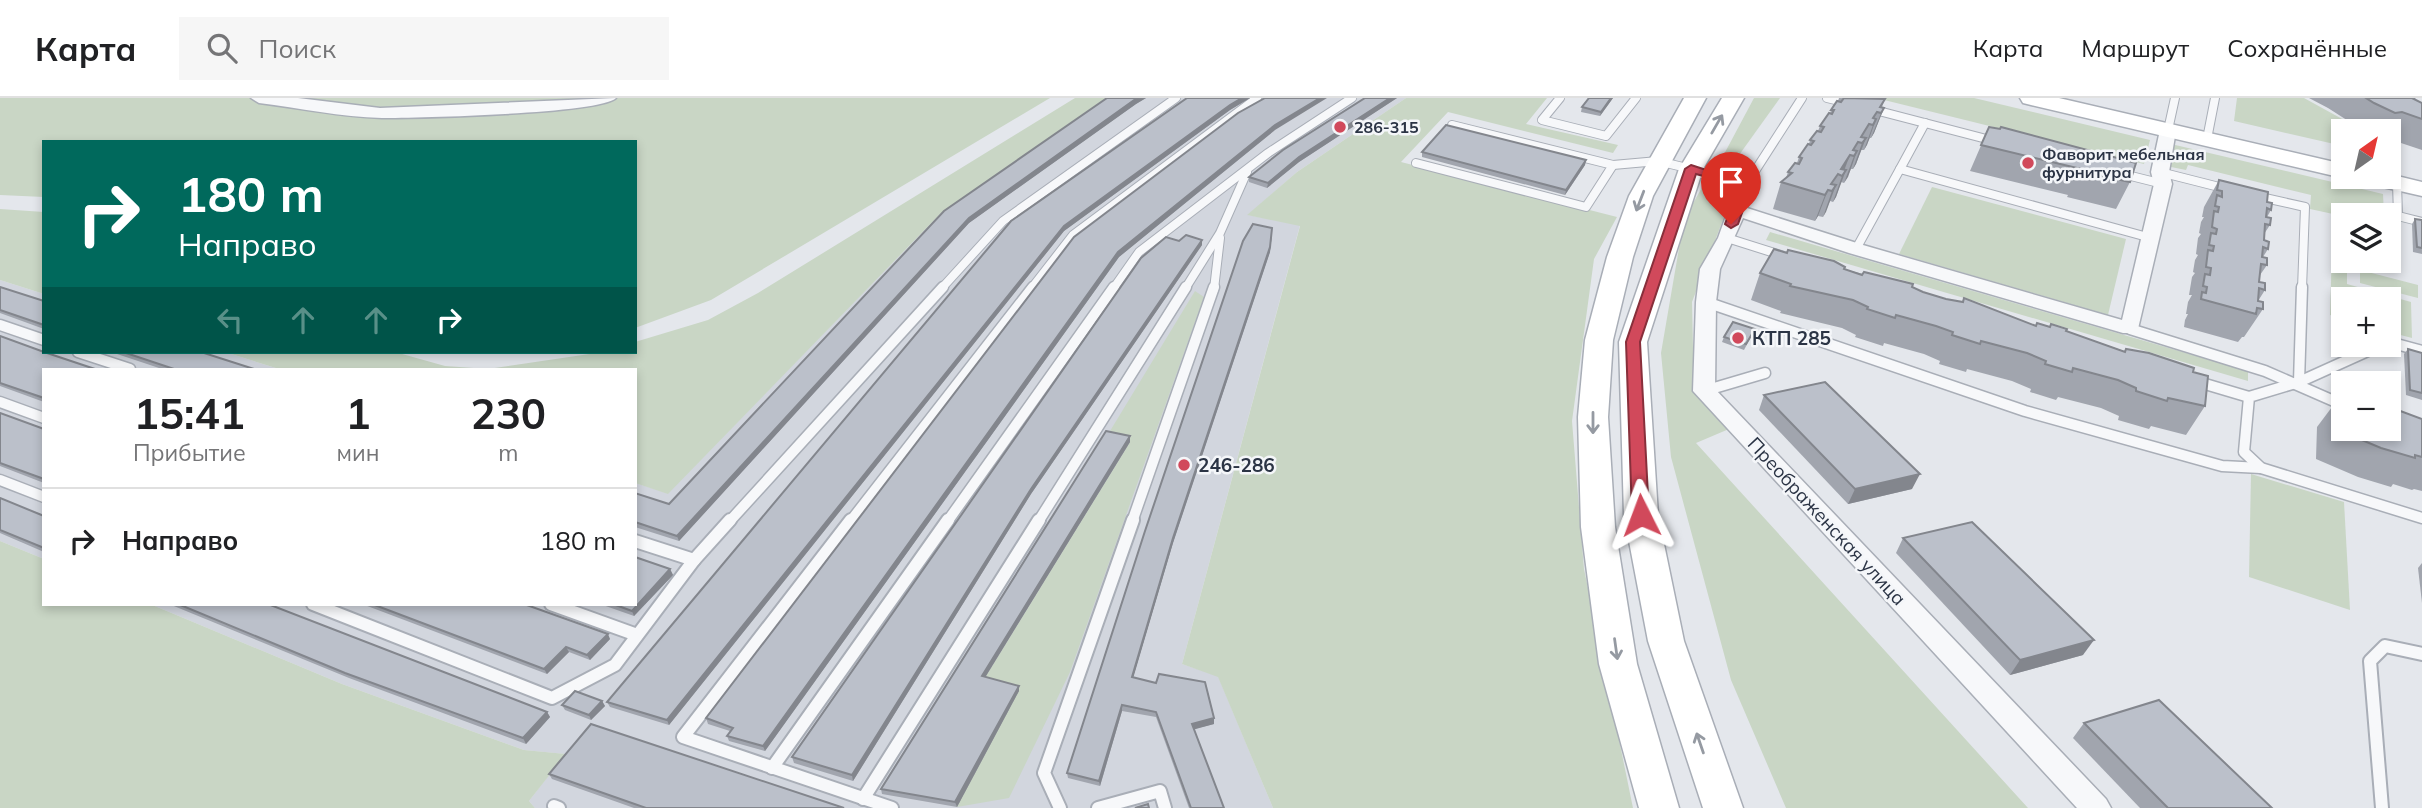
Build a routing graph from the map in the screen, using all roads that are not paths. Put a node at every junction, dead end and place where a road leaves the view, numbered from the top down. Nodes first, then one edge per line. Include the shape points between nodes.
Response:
1 (259, 98) edge
2 (608, 98) edge
3 (1176, 98) edge
4 (1257, 98) edge
5 (1352, 98) edge
6 (1560, 98) edge
7 (1636, 98) edge
8 (1695, 98) edge
9 (1733, 98) edge
10 (1802, 98) edge
11 (1827, 98) edge
12 (2031, 98) edge
13 (2175, 98) edge
14 (2215, 98) edge
15 (1925, 123) junction
16 (1452, 125) edge
17 (2168, 130) junction
18 (2207, 139) junction
19 (2004, 143) edge
20 (1658, 161) junction
21 (1416, 163) dead end
22 (1613, 165) junction
23 (2331, 168) edge
24 (1248, 169) junction
25 (1691, 169) junction
26 (1900, 169) junction
27 (2110, 170) edge
28 (2162, 178) junction
29 (2401, 184) edge
30 (1746, 185) junction
31 (2397, 189) edge
32 (2422, 189) edge
33 (2239, 191) edge
34 (2252, 195) edge
35 (1736, 210) junction
36 (2422, 222) edge
37 (1220, 233) junction
38 (2151, 237) junction
39 (1727, 238) junction
40 (1856, 249) junction
41 (1792, 258) edge
42 (1706, 302) junction
43 (0, 325) edge
44 (2130, 329) junction
45 (42, 339) edge
46 (2401, 345) edge
47 (2422, 351) edge
48 (84, 354) edge
49 (2354, 357) edge
50 (127, 368) edge
51 (1765, 373) dead end
52 (2184, 377) edge
53 (2299, 382) junction
54 (1704, 390) junction
55 (2249, 397) junction
56 (2331, 399) edge
57 (0, 401) edge
58 (42, 417) edge
59 (2261, 468) junction
60 (0, 480) edge
61 (42, 496) edge
62 (2422, 517) edge
63 (637, 542) edge
64 (694, 561) junction
65 (318, 606) edge
66 (557, 606) edge
67 (637, 635) junction
68 (2422, 654) edge
69 (772, 768) junction
70 (863, 799) junction
71 (892, 808) edge
72 (1060, 808) edge
73 (1098, 808) edge
74 (1166, 808) edge
75 (1659, 808) edge
76 (1723, 808) edge
77 (2096, 808) edge
78 (2382, 808) edge

1 - 2 street via 380,113 553,106
3 - 64 lane via 1003,221
4 - 69 lane via 1073,235 683,737
5 - 24 lane
6 - 7 lane via 1542,120 1606,136
8 - 20 main road
25 -> 9 main road
10 - 30 lane
11 - 15 lane
12 - 17 main road
13 - 17 lane
14 - 18 lane
15 - 19 lane
15 - 26 lane
16 - 22 lane
17 - 18 main road
17 - 28 street
18 - 23 main road
20 - 22 lane
20 - 25 lane
20 -> 75 main road via 1617,269 1599,340 1593,417 1598,527 1618,664
21 - 22 lane via 1586,207
24 - 37 lane
24 - 69 lane via 1139,252
25 - 30 street
76 -> 25 main road via 1666,641 1641,515 1636,419 1633,342
26 - 38 lane
26 - 40 lane
27 - 28 lane
28 - 33 lane
28 - 38 street
29 - 32 main road
30 - 35 street
31 - 36 lane via 2398,216
34 - 53 lane via 2305,208
35 - 39 street
35 - 40 street
37 - 70 lane
37 - 72 lane via 1214,289 1044,773
38 - 44 street
39 - 41 lane
39 - 42 street via 1710,269
40 - 44 street
42 - 54 street
42 - 59 lane via 2025,411 2222,466
43 - 45 lane
44 - 53 lane
46 - 47 lane
48 - 50 lane
49 - 53 lane
51 - 54 lane
52 - 55 lane
53 - 55 lane
53 - 56 lane
54 - 77 street, Преображенская улица
55 - 59 lane via 2244,452
57 - 58 lane
59 - 62 lane
60 - 61 lane
63 - 64 lane
64 - 67 lane
65 - 67 lane via 552,698 615,665
66 - 67 lane
68 - 78 lane via 2385,646 2370,661
69 - 70 lane
70 - 71 lane
73 - 74 lane via 1160,791

